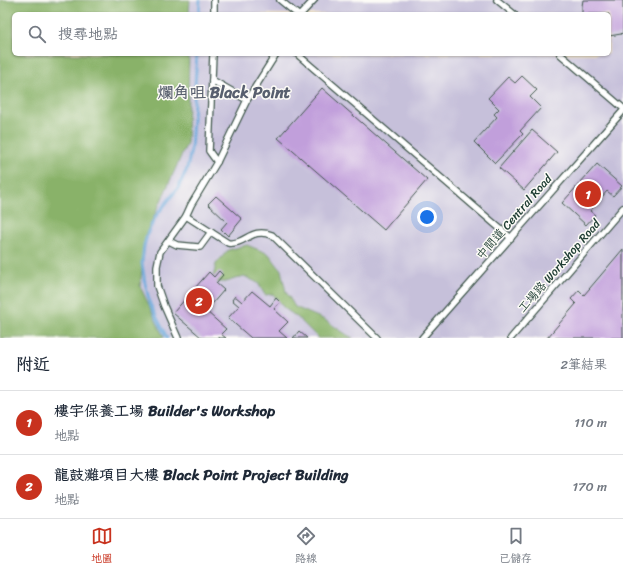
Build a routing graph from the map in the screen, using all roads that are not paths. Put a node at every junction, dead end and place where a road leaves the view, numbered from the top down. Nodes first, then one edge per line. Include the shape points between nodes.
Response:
1 (214, 0) edge
2 (280, 0) edge
3 (314, 0) edge
4 (497, 0) edge
5 (214, 12) edge
6 (295, 12) edge
7 (303, 12) edge
8 (512, 12) edge
9 (213, 56) edge
10 (275, 56) edge
11 (299, 56) edge
12 (562, 56) edge
13 (212, 80) junction
14 (247, 100) junction
15 (623, 110) edge
16 (217, 162) junction
17 (623, 208) edge
18 (186, 216) junction
19 (211, 232) junction
20 (511, 238) junction
21 (169, 241) junction
22 (424, 337) edge
23 (178, 338) edge
24 (377, 338) edge
25 (511, 338) edge

1 - 5 lane
2 - 6 lane
3 - 7 lane
4 - 8 lane
9 - 13 lane
10 - 14 lane
11 - 20 lane
12 - 15 lane
13 - 14 lane
13 - 16 lane via 209,151
14 - 16 lane
15 - 20 lane, 中間道 Central Road
16 - 18 lane
17 - 25 lane, 工場路 Workshop Road
18 - 19 lane
18 - 21 lane
19 - 21 lane via 200,247 177,245
19 - 24 lane via 228,243 235,243 256,233 272,235
20 - 22 lane, 中間道 Central Road
21 - 23 lane via 160,252 157,286

